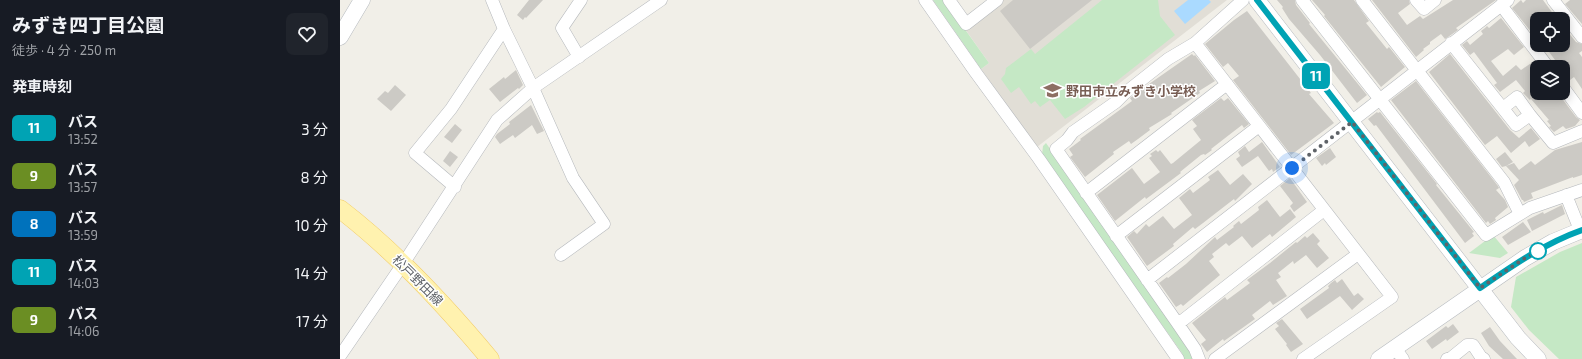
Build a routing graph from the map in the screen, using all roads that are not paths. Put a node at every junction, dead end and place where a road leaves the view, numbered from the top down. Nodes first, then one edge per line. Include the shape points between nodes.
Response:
1 (362, 0) edge
2 (492, 0) edge
3 (581, 0) edge
4 (660, 0) edge
5 (925, 0) edge
6 (949, 0) edge
7 (997, 0) edge
8 (1243, 0) edge
9 (1257, 0) edge
10 (1302, 0) edge
11 (1362, 0) edge
12 (1416, 0) edge
13 (1436, 0) edge
14 (1553, 0) edge
15 (1504, 2) edge
16 (504, 29) junction
17 (340, 37) edge
18 (1582, 38) edge
19 (1195, 43) junction
20 (1451, 44) junction
21 (579, 57) junction
22 (1543, 60) edge
23 (1417, 71) junction
24 (1227, 84) junction
25 (533, 88) junction
26 (1570, 97) edge
27 (1381, 99) junction
28 (1503, 108) junction
29 (1582, 113) edge
30 (1530, 114) junction
31 (1352, 122) junction
32 (1259, 126) junction
33 (1582, 131) edge
34 (1292, 168) junction
35 (455, 187) junction
36 (1582, 190) edge
37 (1086, 193) junction
38 (1566, 195) junction
39 (340, 209) edge
40 (1324, 210) junction
41 (1520, 214) junction
42 (1581, 230) edge
43 (1116, 236) junction
44 (561, 254) dead end
45 (1358, 254) junction
46 (403, 264) junction
47 (1147, 280) junction
48 (1480, 288) junction
49 (1178, 324) junction
50 (343, 352) edge
51 (1399, 353) edge
52 (490, 359) edge
53 (1178, 359) edge
54 (1199, 359) edge
55 (1215, 359) edge
56 (1303, 359) edge
57 (1379, 359) edge
58 (1447, 359) edge
59 (1484, 359) edge
60 (1538, 359) edge

1 - 17 street
2 - 16 street
3 - 21 street via 562,28
4 - 21 street
5 - 53 street
6 - 7 street via 966,24
8 - 19 street
9 - 31 street
10 - 27 street
11 - 23 street
12 - 13 street via 1424,9
14 - 18 street
15 - 20 street
15 - 22 street
16 - 25 street
16 - 35 street via 451,109 415,153
19 - 24 street
19 - 37 street via 1168,59 1116,102 1073,132 1056,150
20 - 23 street
20 - 28 street
21 - 25 street
23 - 27 street
23 - 41 street via 1504,182
24 - 32 street
24 - 37 street
25 - 35 street via 497,120
25 - 44 street via 572,178 604,224
26 - 29 street
27 - 31 street
27 - 41 street via 1486,235
28 - 30 street via 1517,97
28 - 30 street via 1516,126
30 - 33 street via 1553,143
31 - 34 street
31 - 48 street
32 - 34 street
32 - 43 street
34 - 40 street
34 - 47 street
35 - 46 street
36 - 38 street
37 - 43 street
38 - 41 street
38 - 42 street
39 - 46 main road, 松戸野田線
40 - 45 street
40 - 49 street
42 - 48 street via 1525,258
43 - 47 street
45 - 55 street
45 - 56 street via 1392,297
46 - 50 street
46 - 52 main road, 松戸野田線 via 458,320
47 - 49 street
48 - 51 street
48 - 60 street via 1518,338
49 - 54 street
51 - 57 street
58 - 59 street via 1467,345 1473,345

